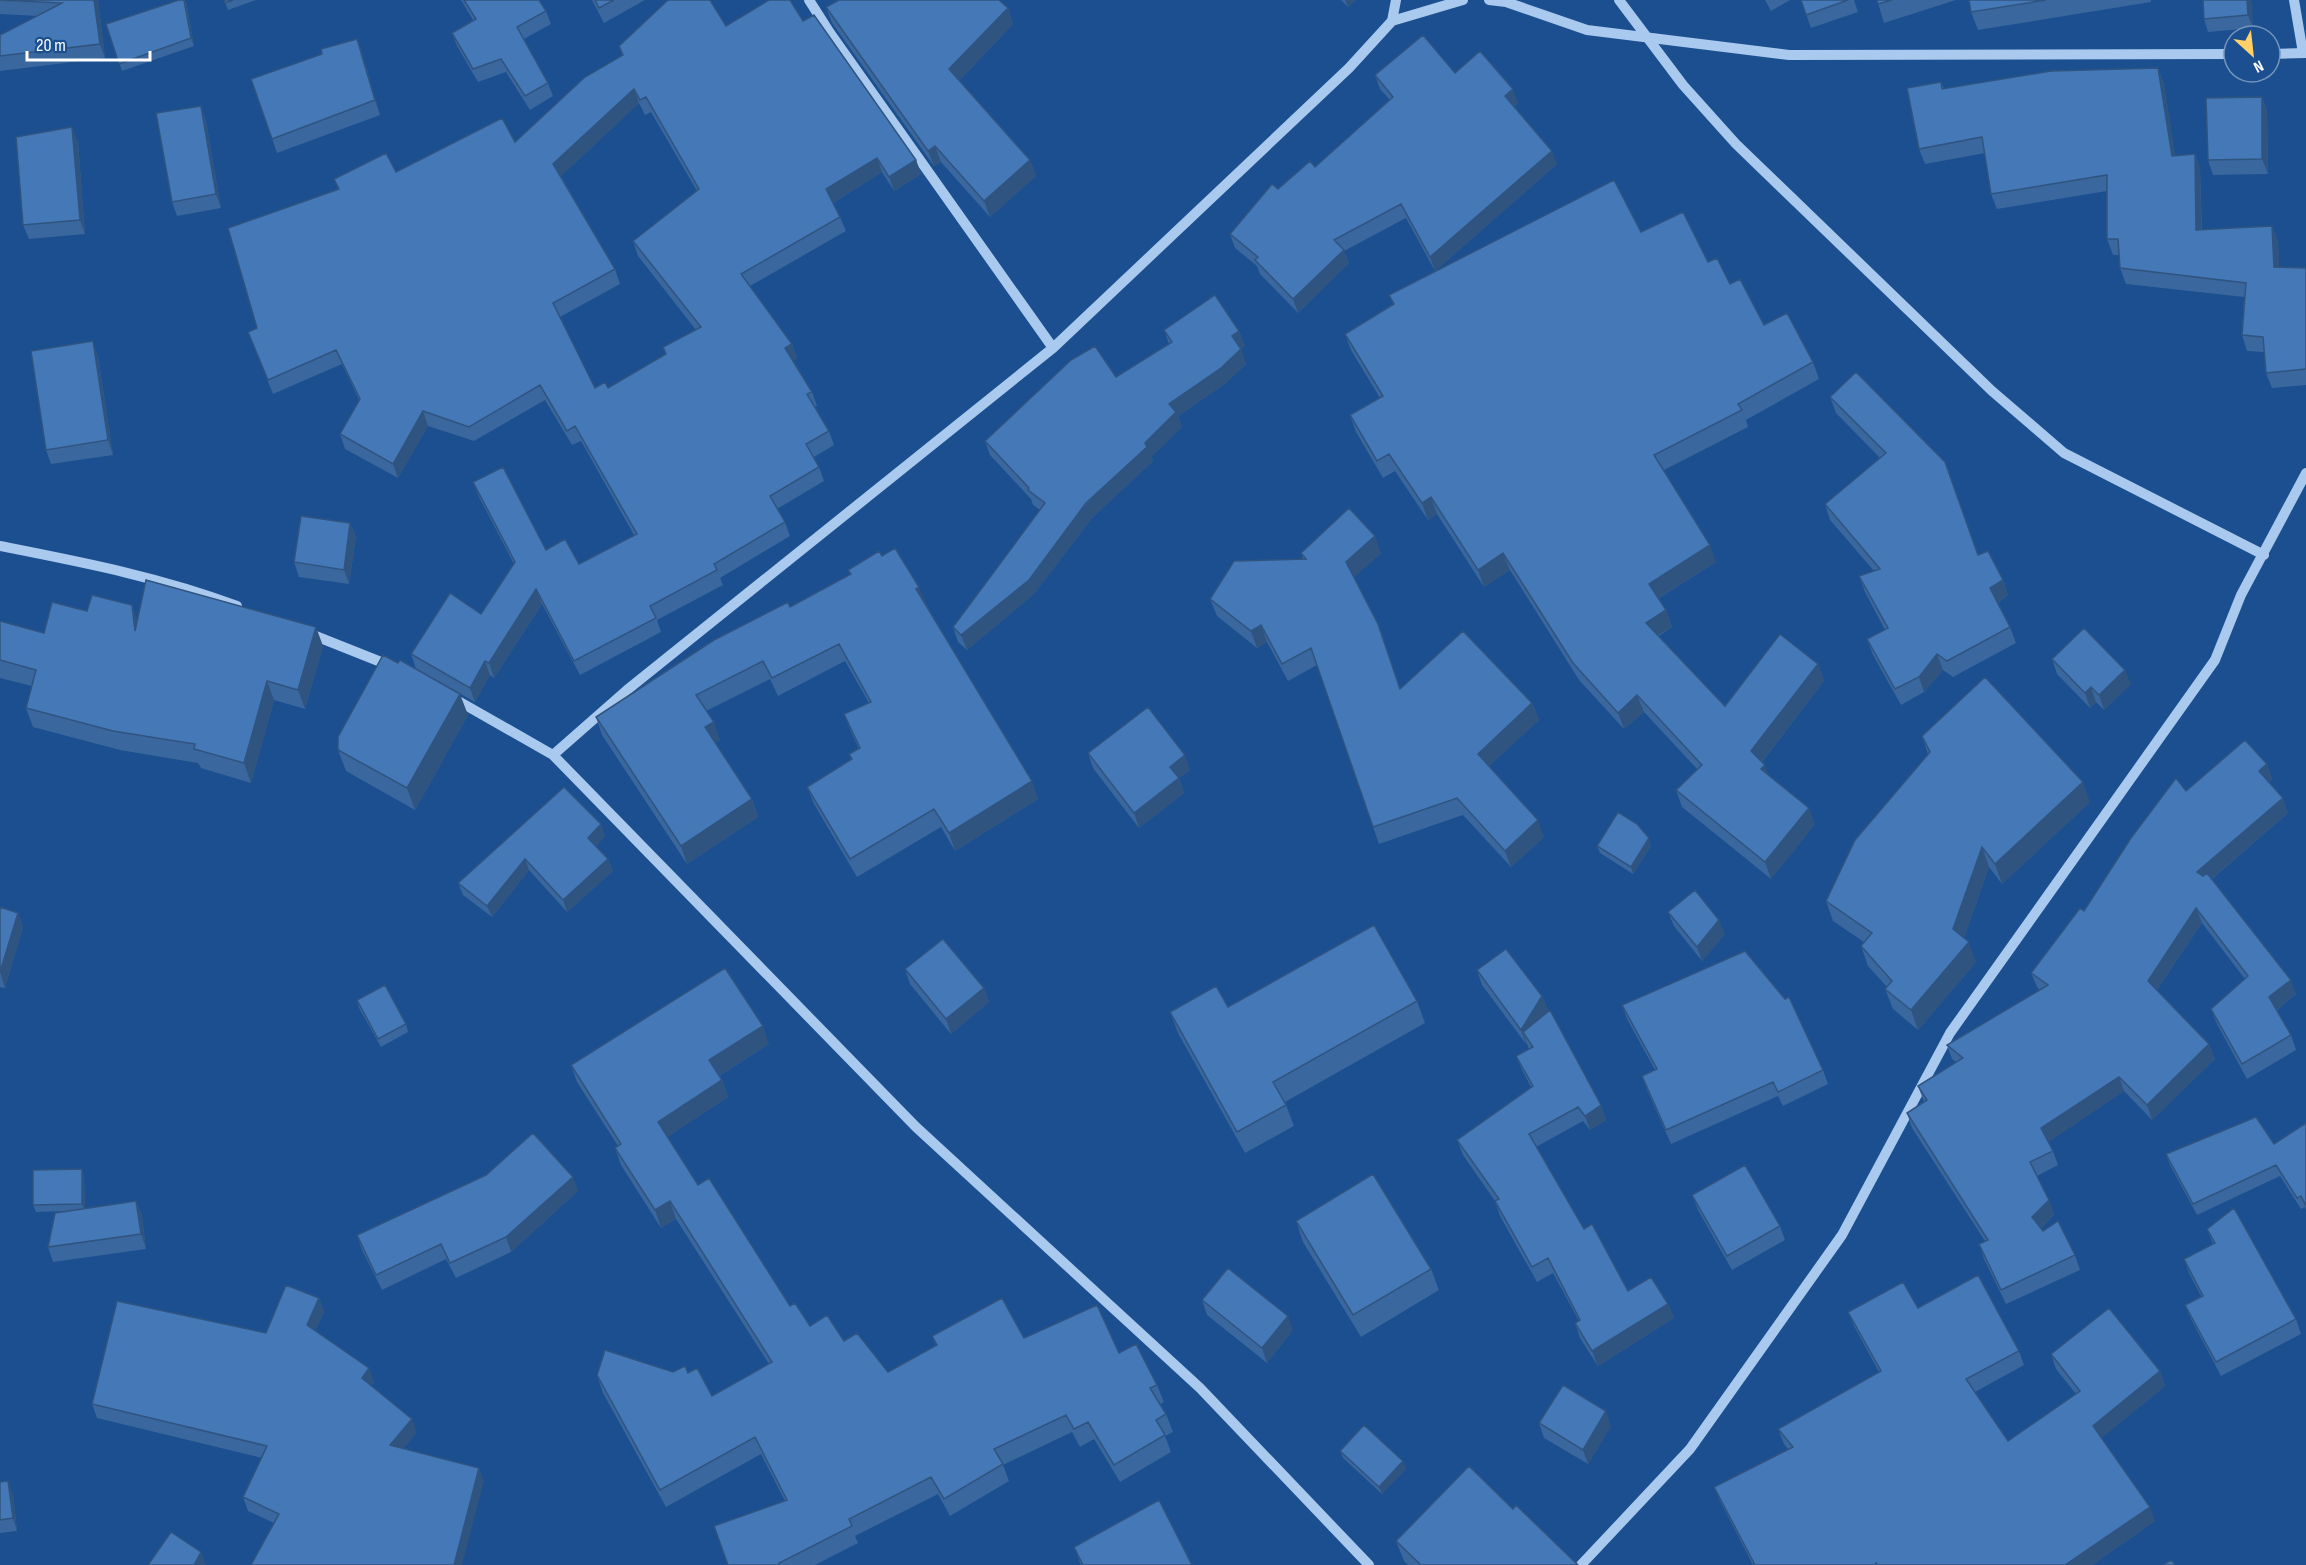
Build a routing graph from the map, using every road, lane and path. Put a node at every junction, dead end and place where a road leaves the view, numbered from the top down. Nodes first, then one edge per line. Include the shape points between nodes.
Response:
1 (809, 0) edge
2 (1396, 0) edge
3 (1463, 0) edge
4 (1489, 0) edge
5 (1619, 0) edge
6 (2294, 0) edge
7 (1392, 21) junction
8 (1647, 37) junction
9 (2304, 53) edge
10 (2222, 54) edge
11 (2282, 54) edge
12 (1053, 348) junction
13 (2306, 473) edge
14 (0, 546) edge
15 (2264, 555) junction
16 (253, 612) edge
17 (297, 629) edge
18 (397, 668) edge
19 (439, 690) edge
20 (554, 755) junction
21 (1369, 1565) edge
22 (1581, 1565) edge

1 - 12 street
2 - 7 street
3 - 7 street
4 - 8 street via 1587,30
5 - 8 street
6 - 9 street
7 - 12 street via 1349,68
8 - 10 street via 1789,55
8 - 15 street via 1683,85 1736,144 1992,391 2064,453
9 - 11 street
12 - 20 street via 627,690
13 - 15 street
14 - 16 street via 187,587
15 - 22 street via 2241,595 2215,660 1950,1034 1842,1235 1690,1449
17 - 18 street
19 - 20 street
20 - 21 street via 916,1127 1200,1388

